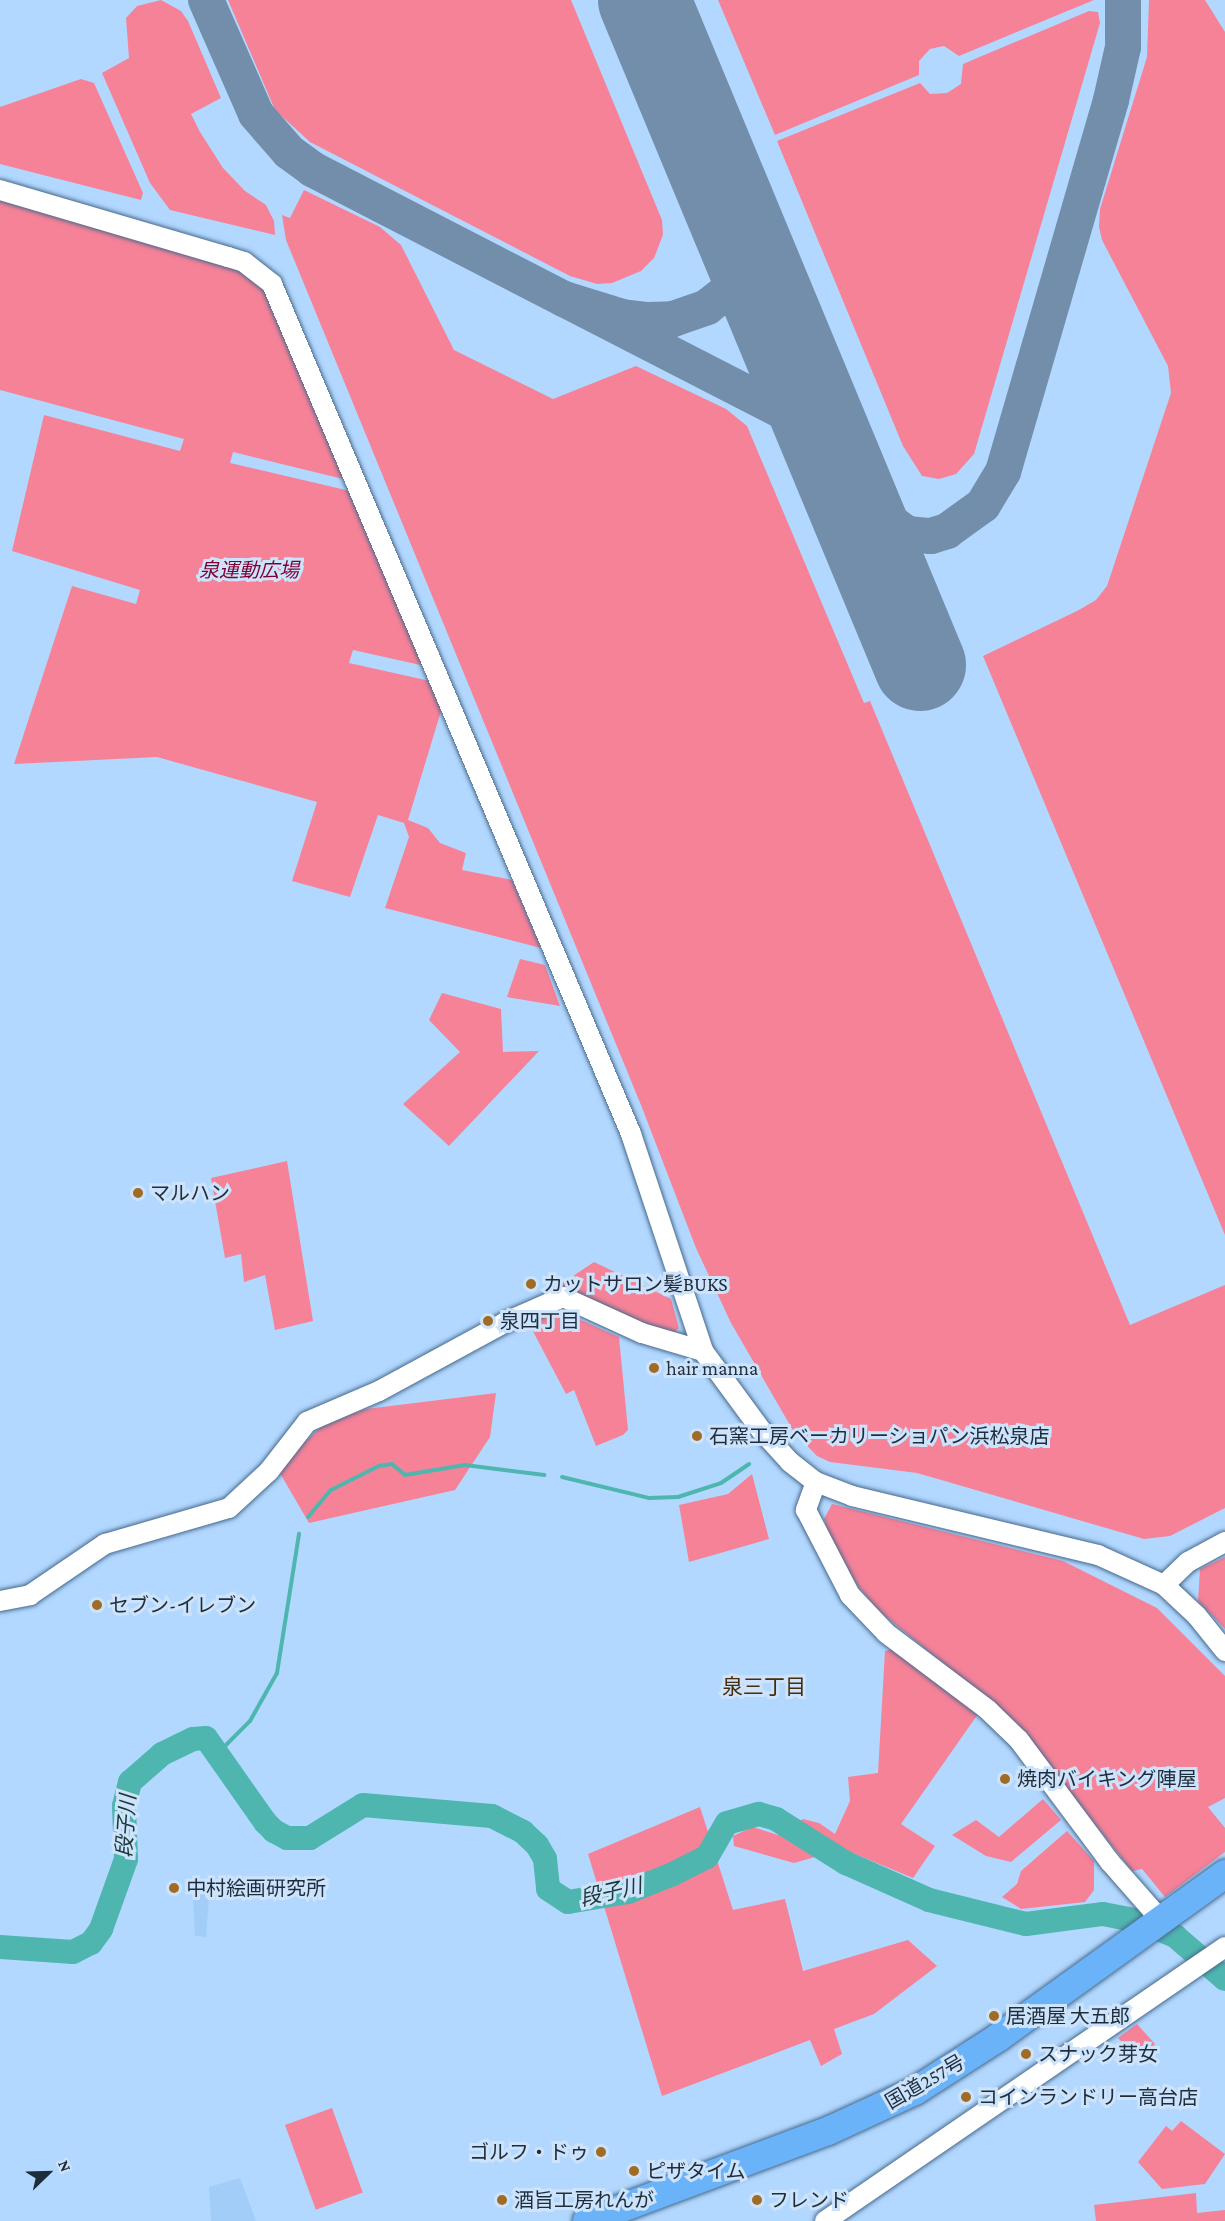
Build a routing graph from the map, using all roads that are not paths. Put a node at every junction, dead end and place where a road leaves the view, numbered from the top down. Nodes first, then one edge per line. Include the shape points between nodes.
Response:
1 (0, 190) edge
2 (703, 1351) junction
3 (816, 1482) junction
4 (1225, 1542) edge
5 (1164, 1585) junction
6 (0, 1601) edge
7 (1225, 1652) edge
8 (1225, 1874) edge
9 (1153, 1926) junction
10 (1219, 1951) edge
11 (587, 2221) edge
12 (825, 2221) edge

1 - 2 street via 244,262 272,284 631,1134
2 - 3 street via 761,1430 790,1462
2 - 6 street via 642,1333 577,1300 563,1297 551,1301 379,1390 307,1422 269,1471 229,1508 105,1544 30,1595
3 - 5 street via 852,1496 1098,1555
3 - 9 street via 806,1510 850,1595 885,1633 988,1710 1019,1740
4 - 5 street via 1188,1562
5 - 7 street via 1197,1616
8 - 9 highway, 国道257号
9 - 11 highway, 国道257号 via 999,2037 915,2091 807,2139
10 - 12 street

